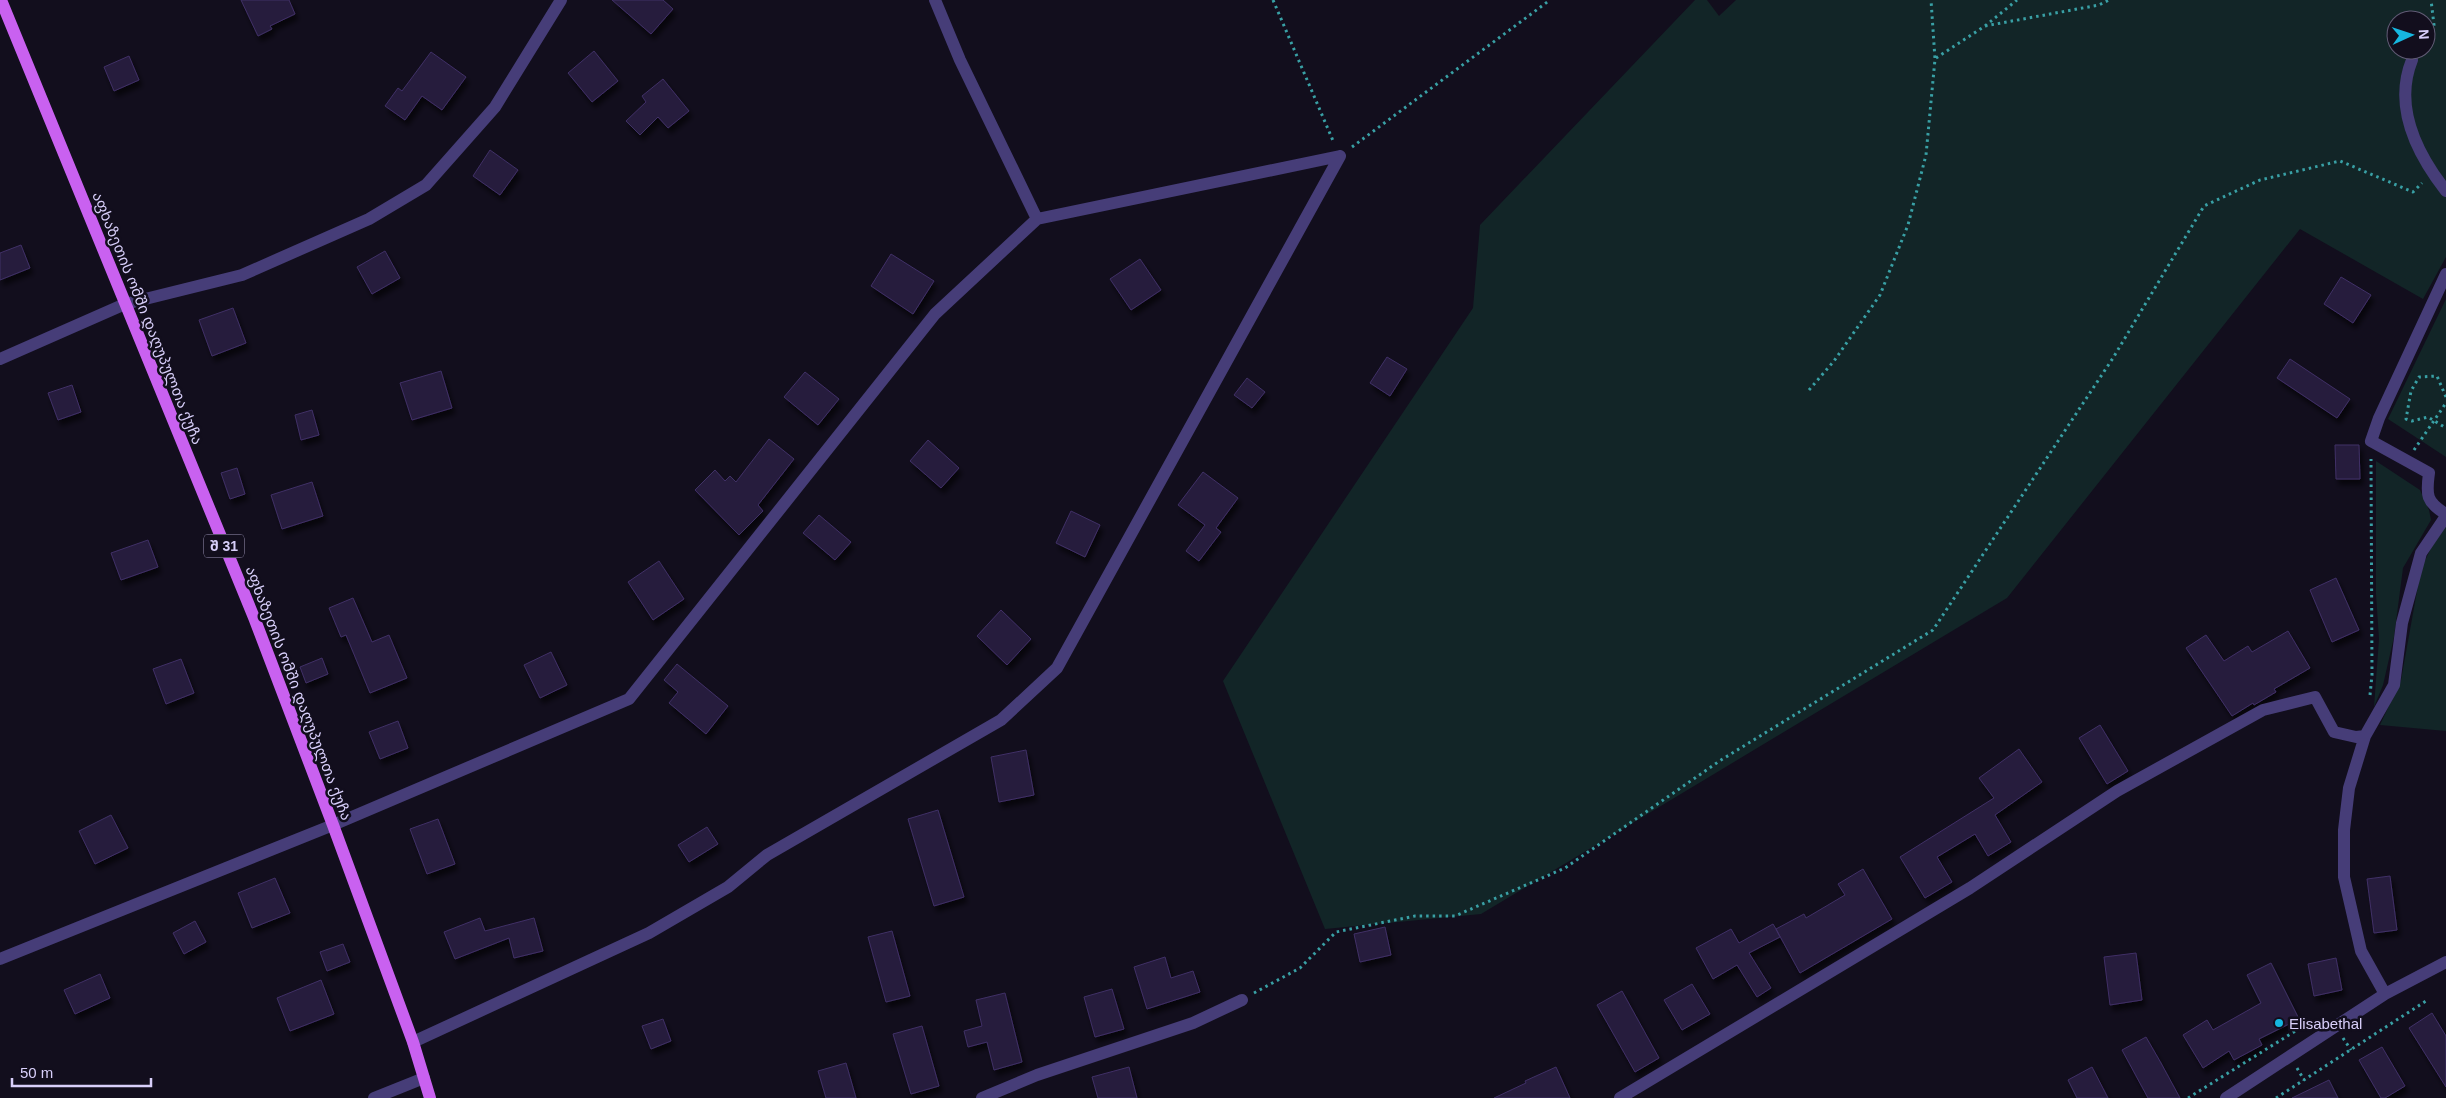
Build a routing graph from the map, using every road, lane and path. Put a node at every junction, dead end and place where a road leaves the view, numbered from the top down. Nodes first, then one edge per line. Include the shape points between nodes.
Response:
1 (1, 0) edge
2 (561, 0) edge
3 (936, 0) edge
4 (1273, 0) edge
5 (1550, 0) edge
6 (1931, 0) edge
7 (2017, 0) edge
8 (2109, 0) edge
9 (1985, 26) junction
10 (1935, 59) junction
11 (2412, 60) dead end
12 (1340, 156) junction
13 (2432, 173) junction
14 (2446, 191) edge
15 (1037, 219) junction
16 (2446, 274) edge
17 (125, 304) junction
18 (0, 358) edge
19 (1809, 390) dead end
20 (2446, 397) edge
21 (2446, 403) edge
22 (2434, 420) junction
23 (2446, 428) edge
24 (2371, 441) junction
25 (2407, 461) junction
26 (2446, 515) edge
27 (2369, 701) dead end
28 (2365, 736) junction
29 (333, 825) junction
30 (0, 959) edge
31 (2446, 962) edge
32 (2385, 994) junction
33 (1242, 1000) joint
34 (2426, 1001) dead end
35 (413, 1042) junction
36 (424, 1078) junction
37 (374, 1098) edge
38 (430, 1098) edge
39 (982, 1098) edge
40 (1620, 1098) edge
41 (2226, 1098) edge
42 (2276, 1098) edge

1 - 17 main road, აფხაზეთის ომში დაღუპულთა ქუჩა / შ 31
2 - 17 street via 495,107 426,185 369,220 242,274
3 - 15 street via 960,60
4 - 12 path
5 - 12 path
6 - 10 path
7 - 9 path
8 - 9 path via 2100,5
9 - 10 path
10 - 19 path via 1926,155 1908,225 1880,295 1834,361
11 - 13 street via 2406,74 2406,109 2414,142
12 - 15 street
12 - 35 street via 1057,668 1001,720 767,855 728,887 649,933
13 - 14 street
13 - 33 path via 2413,192 2340,161 2260,180 2204,206 2113,358 1933,630 1721,760 1566,868 1455,916 1415,916 1336,932 1300,968
15 - 29 street via 935,314 628,699
16 - 24 street
17 - 18 street
17 - 29 main road, აფხაზეთის ომში დაღუპულთა ქუჩა / შ 31 via 254,620
20 - 22 path via 2437,376 2419,377 2412,386 2406,419 2412,421 2428,417
21 - 22 path
22 - 23 path
22 - 25 path
24 - 25 street
24 - 27 path via 2372,675
25 - 26 street via 2429,473 2427,492 2432,506
26 - 28 street via 2421,554 2402,623 2394,685
28 - 32 street via 2349,788 2344,830 2344,877 2361,952
28 - 40 street via 2334,732 2316,697 2263,710 2118,791 1970,888
29 - 30 street
29 - 35 main road, აფხაზეთის ომში დაღუპულთა ქუჩა / შ 31
31 - 32 street
32 - 41 street
33 - 39 street via 1193,1023 1037,1075
34 - 42 path
35 - 36 main road, აფხაზეთის ომში დაღუპულთა ქუჩა / შ 31
36 - 37 street
36 - 38 main road, აფხაზეთის ომში დაღუპულთა ქუჩა / შ 31

